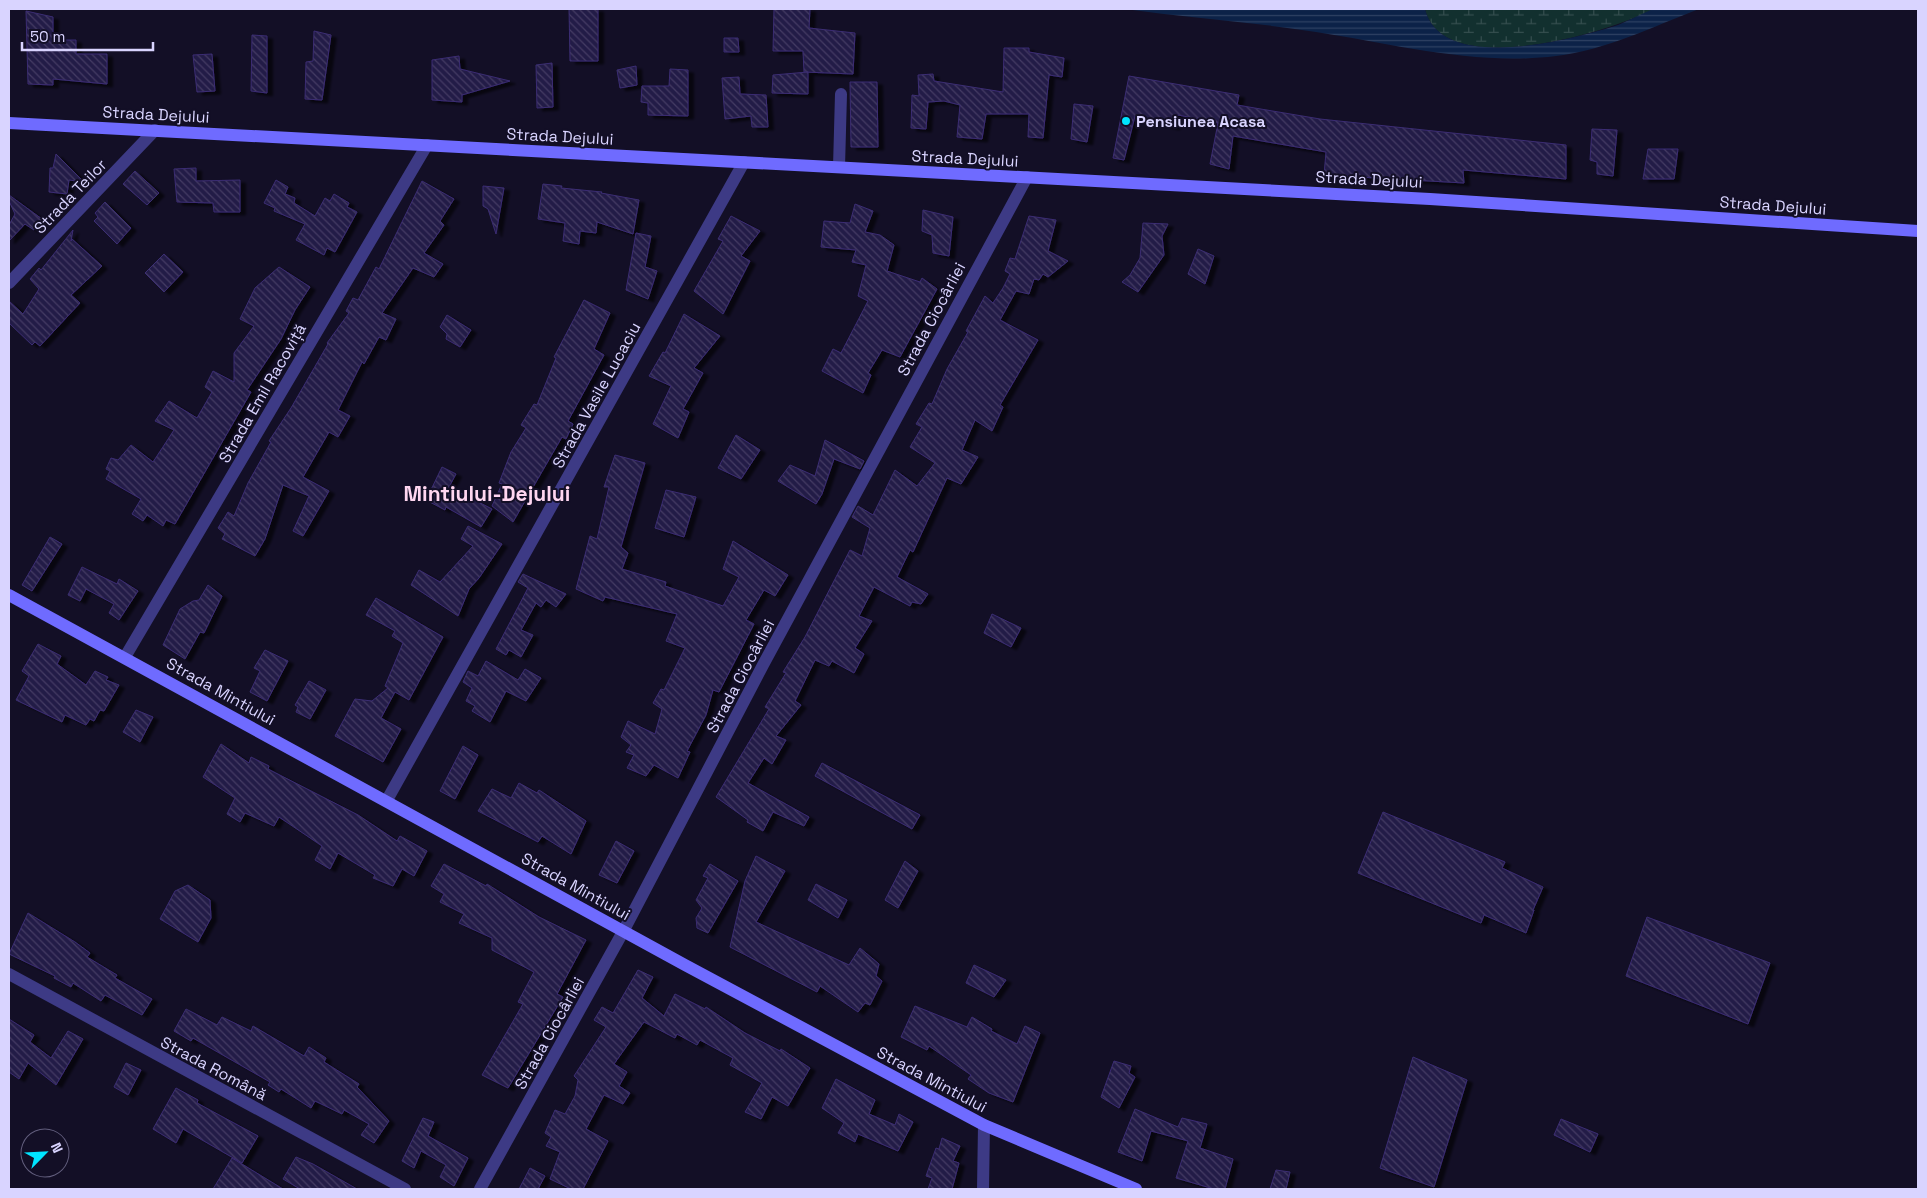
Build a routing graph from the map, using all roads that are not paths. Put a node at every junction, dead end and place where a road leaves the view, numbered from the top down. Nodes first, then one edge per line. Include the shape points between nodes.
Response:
1 (841, 94) dead end
2 (9, 123) edge
3 (155, 130) junction
4 (427, 145) junction
5 (744, 162) junction
6 (839, 167) junction
7 (1027, 177) junction
8 (1918, 231) edge
9 (9, 283) edge
10 (9, 595) edge
11 (125, 657) junction
12 (387, 800) junction
13 (624, 930) junction
14 (9, 974) edge
15 (984, 1125) junction
16 (405, 1189) edge
17 (480, 1189) edge
18 (983, 1189) edge
19 (1136, 1189) edge

1 - 6 street
2 - 3 main road, Strada Dejului
3 - 4 main road, Strada Dejului
3 - 9 street, Strada Teilor
4 - 5 main road, Strada Dejului
4 - 11 street, Strada Emil Racoviță
5 - 6 main road, Strada Dejului
5 - 12 street, Strada Vasile Lucaciu
6 - 7 main road, Strada Dejului
7 - 8 main road, Strada Dejului
7 - 13 street, Strada Ciocârliei
10 - 11 main road, Strada Mintiului
11 - 12 main road, Strada Mintiului
12 - 13 main road, Strada Mintiului
13 - 15 main road, Strada Mintiului
13 - 17 street, Strada Ciocârliei
14 - 16 street, Strada Română
15 - 18 street
15 - 19 main road, Strada Mintiului

